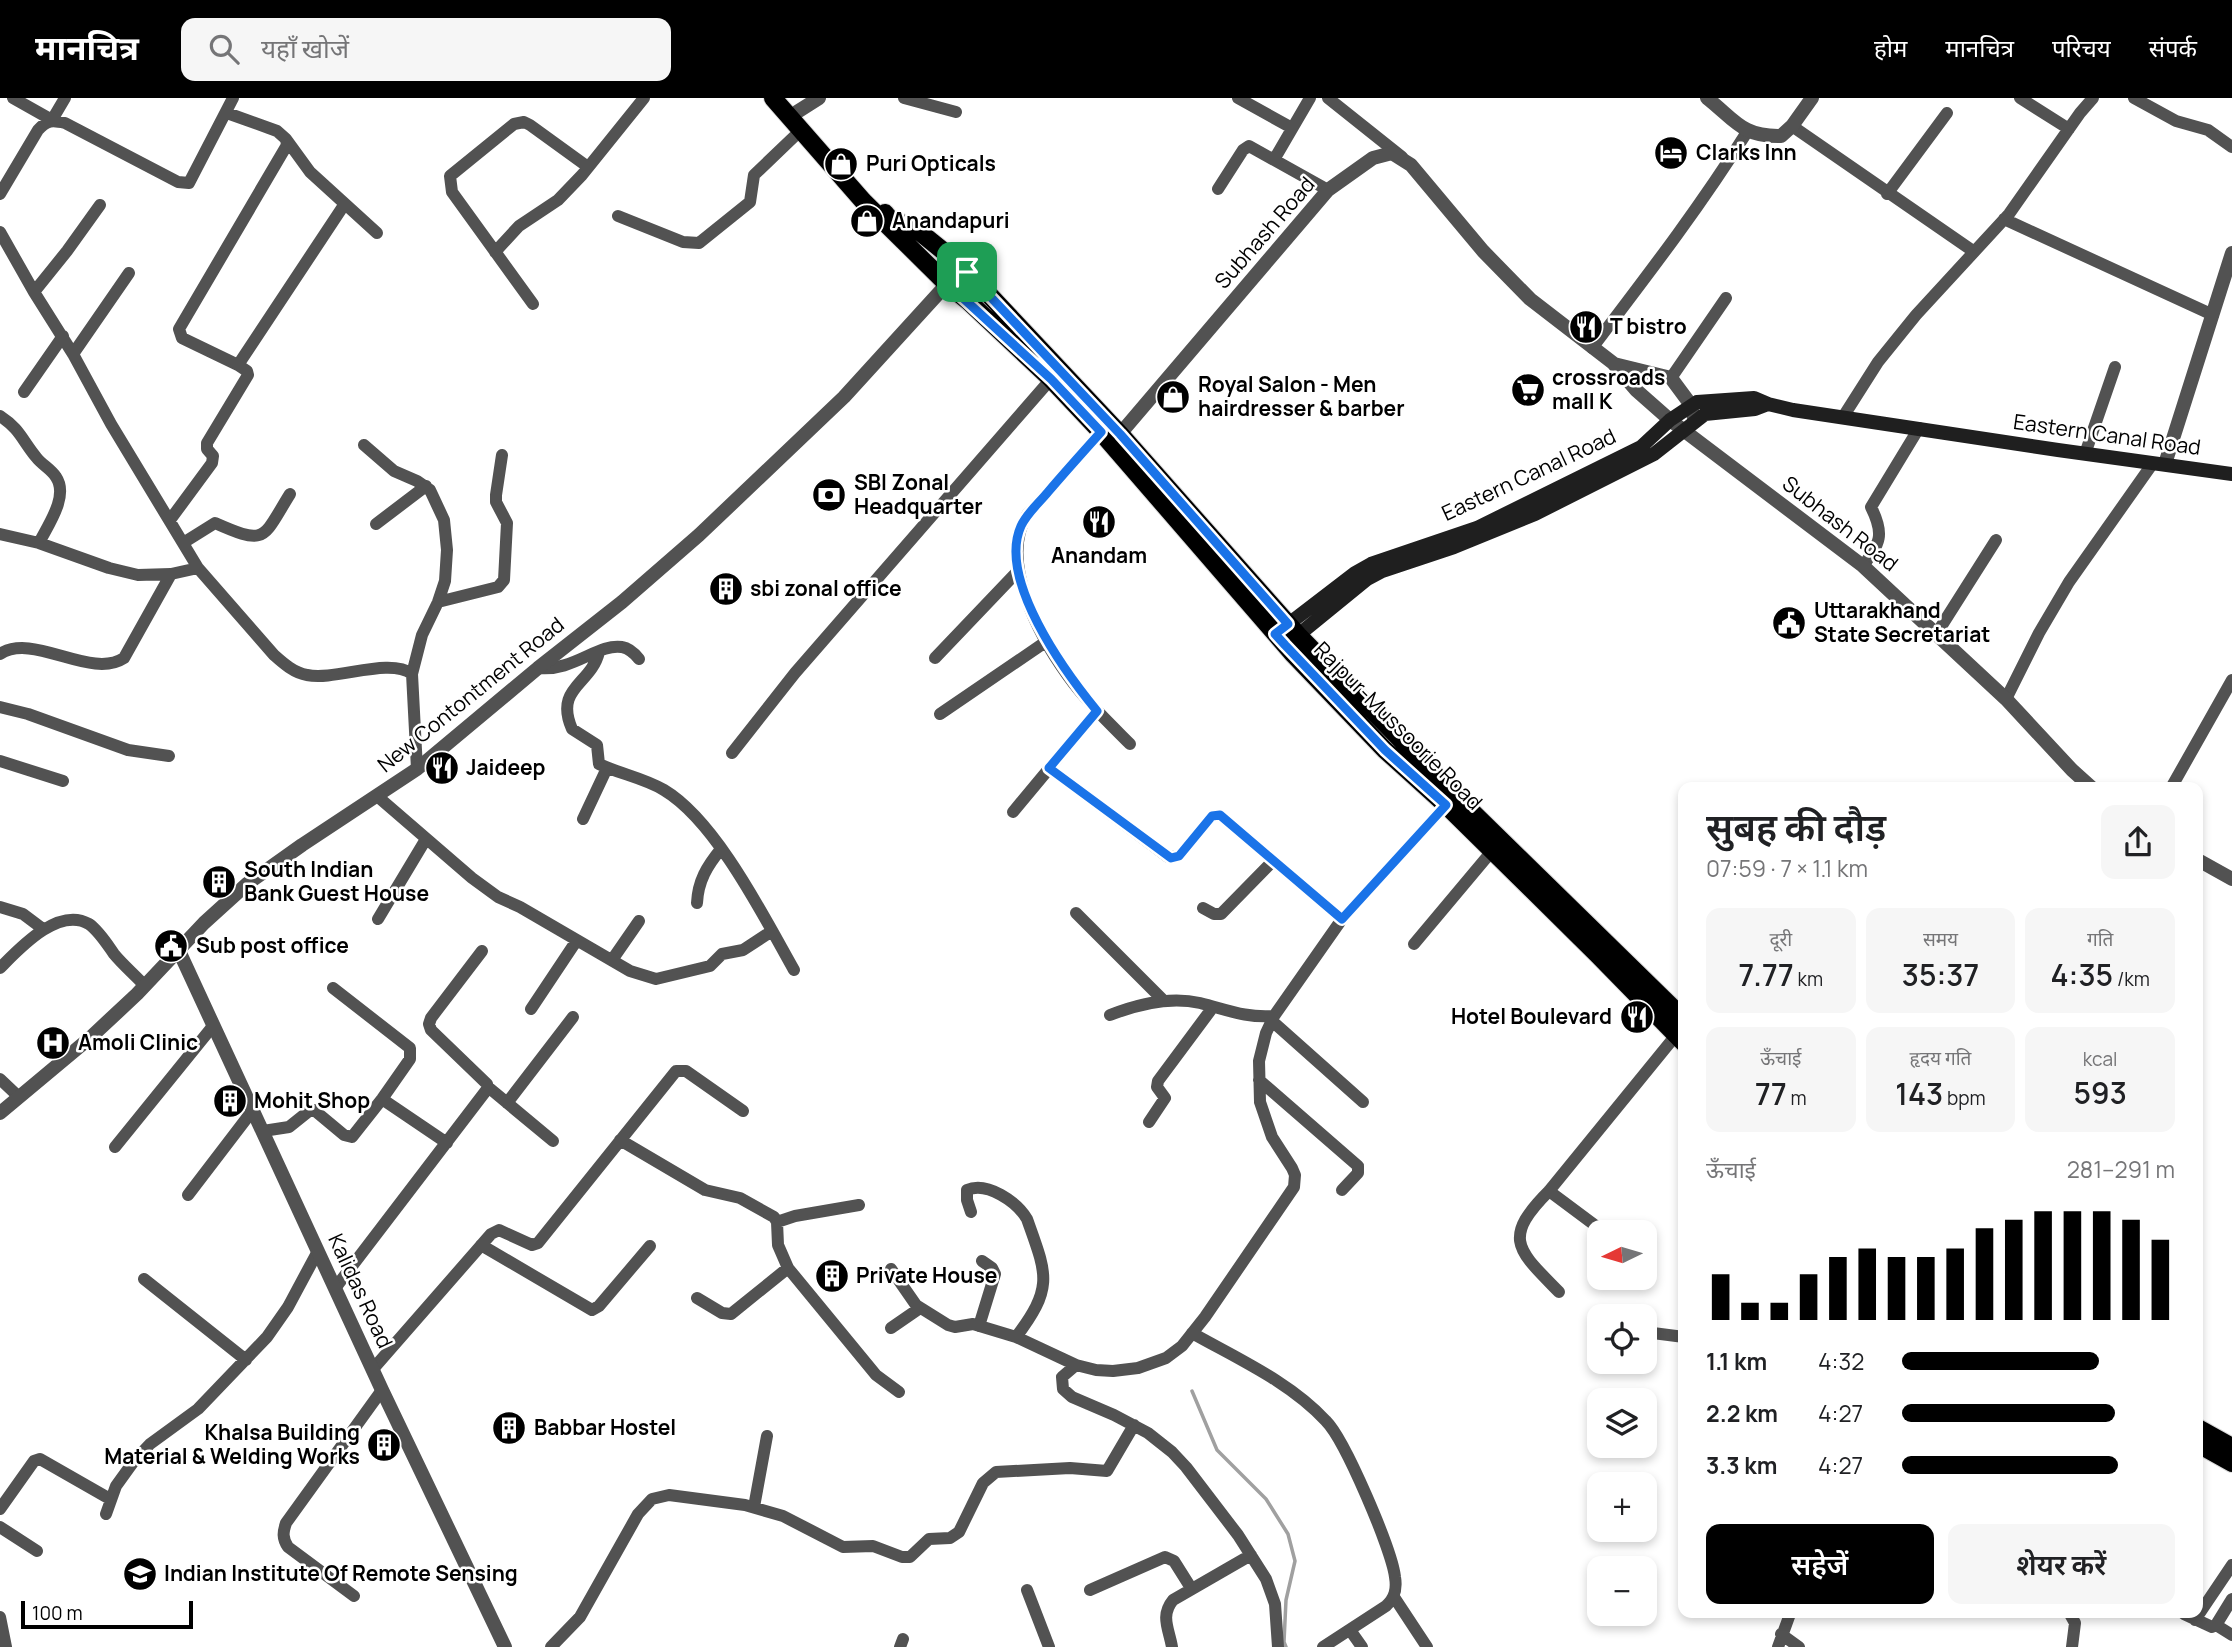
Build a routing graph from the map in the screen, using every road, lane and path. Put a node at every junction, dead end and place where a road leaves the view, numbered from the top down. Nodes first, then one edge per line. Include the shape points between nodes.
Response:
1 (13, 98) edge
2 (65, 98) edge
3 (233, 98) edge
4 (644, 98) edge
5 (773, 98) edge
6 (819, 98) edge
7 (904, 98) edge
8 (1237, 98) edge
9 (1310, 98) edge
10 (1328, 98) edge
11 (1707, 98) edge
12 (1812, 98) edge
13 (2020, 98) edge
14 (2093, 98) edge
15 (2134, 98) edge
16 (791, 105) edge
17 (956, 112) dead end
18 (227, 113) junction
19 (1947, 113) dead end
20 (52, 120) junction
21 (1792, 126) junction
22 (1292, 128) junction
23 (2070, 130) junction
24 (800, 131) junction
25 (1747, 132) junction
26 (286, 139) junction
27 (2232, 147) edge
28 (1275, 158) junction
29 (1404, 159) junction
30 (588, 167) junction
31 (1218, 189) dead end
32 (1328, 190) junction
33 (0, 194) edge
34 (1887, 194) junction
35 (100, 205) dead end
36 (344, 205) junction
37 (618, 216) dead end
38 (2004, 219) junction
39 (0, 232) edge
40 (377, 233) dead end
41 (1973, 251) junction
42 (495, 252) junction
43 (2232, 253) edge
44 (961, 266) junction
45 (130, 273) dead end
46 (946, 282) junction
47 (34, 292) junction
48 (1726, 298) dead end
49 (930, 300) junction
50 (968, 301) junction
51 (533, 304) dead end
52 (2213, 315) junction
53 (63, 336) junction
54 (1592, 348) junction
55 (73, 354) junction
56 (1613, 363) junction
57 (238, 365) junction
58 (2115, 367) dead end
59 (1671, 378) junction
60 (1051, 379) junction
61 (24, 391) dead end
62 (1768, 404) junction
63 (1691, 405) junction
64 (0, 416) edge
65 (1843, 416) junction
66 (1670, 420) junction
67 (1689, 425) junction
68 (1919, 428) junction
69 (1101, 432) junction
70 (1120, 434) junction
71 (364, 445) dead end
72 (2085, 454) junction
73 (502, 455) dead end
74 (2159, 464) junction
75 (2232, 474) edge
76 (426, 486) junction
77 (290, 494) dead end
78 (170, 520) junction
79 (376, 524) dead end
80 (0, 534) edge
81 (1996, 540) dead end
82 (183, 543) junction
83 (39, 544) junction
84 (1863, 566) junction
85 (198, 568) junction
86 (1018, 571) junction
87 (170, 574) junction
88 (438, 601) junction
89 (1937, 633) junction
90 (1287, 635) junction
91 (1047, 641) junction
92 (599, 652) junction
93 (0, 654) edge
94 (935, 657) dead end
95 (639, 659) dead end
96 (538, 668) junction
97 (412, 674) junction
98 (2232, 680) edge
99 (2006, 699) junction
100 (0, 707) edge
101 (1097, 711) junction
102 (940, 713) dead end
103 (1130, 744) dead end
104 (732, 753) dead end
105 (169, 756) dead end
106 (0, 761) edge
107 (603, 765) junction
108 (1049, 768) junction
109 (417, 769) junction
110 (63, 781) dead end
111 (2085, 782) edge
112 (2174, 782) edge
113 (377, 796) junction
114 (1446, 805) junction
115 (1013, 812) dead end
116 (583, 819) dead end
117 (426, 839) junction
118 (721, 849) junction
119 (1492, 851) junction
120 (1273, 861) junction
121 (2203, 862) edge
122 (2230, 873) edge
123 (697, 903) dead end
124 (0, 907) edge
125 (1203, 908) dead end
126 (1076, 913) dead end
127 (378, 919) dead end
128 (1342, 919) junction
129 (639, 921) dead end
130 (43, 929) junction
131 (772, 931) junction
132 (577, 940) junction
133 (1414, 944) dead end
134 (179, 951) junction
135 (482, 951) dead end
136 (612, 960) junction
137 (0, 968) edge
138 (794, 970) dead end
139 (145, 985) junction
140 (333, 988) dead end
141 (1164, 1001) junction
142 (1213, 1007) junction
143 (531, 1009) dead end
144 (1678, 1013) edge
145 (1110, 1016) dead end
146 (573, 1017) dead end
147 (1273, 1018) junction
148 (213, 1026) junction
149 (1678, 1032) edge
150 (1678, 1039) edge
151 (0, 1079) edge
152 (1259, 1080) junction
153 (488, 1087) junction
154 (19, 1097) junction
155 (382, 1099) junction
156 (1363, 1102) dead end
157 (507, 1103) junction
158 (253, 1110) junction
159 (743, 1111) dead end
160 (0, 1113) edge
161 (1149, 1122) dead end
162 (263, 1131) junction
163 (620, 1140) junction
164 (553, 1141) dead end
165 (447, 1143) junction
166 (115, 1147) dead end
167 (1342, 1190) dead end
168 (1549, 1191) junction
169 (188, 1195) dead end
170 (859, 1205) dead end
171 (971, 1212) dead end
172 (1588, 1220) edge
173 (777, 1222) junction
174 (481, 1245) junction
175 (650, 1246) dead end
176 (318, 1251) junction
177 (982, 1261) dead end
178 (788, 1268) junction
179 (891, 1269) dead end
180 (144, 1279) dead end
181 (336, 1287) junction
182 (1559, 1292) dead end
183 (697, 1298) dead end
184 (920, 1308) junction
185 (979, 1326) junction
186 (891, 1328) dead end
187 (1192, 1333) junction
188 (1657, 1334) edge
189 (1678, 1336) edge
190 (1016, 1337) junction
191 (246, 1360) junction
192 (1076, 1365) junction
193 (373, 1369) junction
194 (382, 1390) junction
195 (899, 1392) dead end
196 (1134, 1425) junction
197 (2203, 1431) edge
198 (767, 1436) dead end
199 (2232, 1447) edge
200 (2203, 1452) edge
201 (2232, 1463) edge
202 (110, 1499) junction
203 (754, 1507) junction
204 (0, 1509) edge
205 (106, 1514) dead end
206 (0, 1527) edge
207 (37, 1551) dead end
208 (1251, 1555) junction
209 (2232, 1565) edge
210 (1191, 1588) junction
211 (1027, 1590) dead end
212 (1090, 1590) dead end
213 (354, 1595) dead end
214 (1394, 1597) junction
215 (2232, 1599) edge
216 (2203, 1600) edge
217 (0, 1617) edge
218 (1788, 1618) edge
219 (2076, 1618) edge
220 (2191, 1618) edge
221 (2216, 1625) junction
222 (1350, 1630) junction
223 (2232, 1635) edge
224 (1779, 1640) edge
225 (6, 1647) edge
226 (505, 1647) edge
227 (551, 1647) edge
228 (1049, 1647) edge
229 (1172, 1647) edge
230 (1278, 1647) edge
231 (1323, 1647) edge
232 (1362, 1647) edge
233 (1427, 1647) edge
234 (1799, 1647) edge
235 (2072, 1647) edge

1 - 20 street
2 - 20 street
3 - 18 street
4 - 30 street
5 - 24 main road, Rajpur-Mussoorie Road
6 - 16 street
7 - 17 street
8 - 22 street
9 - 22 street
10 - 29 street
11 - 25 street
12 - 21 street
13 - 23 street
14 - 23 street
15 - 27 street via 2176,121 2207,130
16 - 44 main road, Rajpur-Mussoorie Road via 889,218 916,229
18 - 20 street via 192,181 186,184
18 - 26 street via 277,131
19 - 34 street
20 - 33 street via 38,130
21 - 25 street via 1781,136
21 - 34 street
22 - 28 street
23 - 38 street
24 - 37 street via 754,176 750,202 699,243 683,242
24 - 46 main road, Rajpur-Mussoorie Road
25 - 54 street via 1709,193
26 - 36 street via 310,172
26 - 57 street via 283,154 178,329 182,338
28 - 31 street via 1246,147
28 - 32 street
29 - 32 street, Subhash Road via 1392,153 1380,155
29 - 54 street, Subhash Road via 1508,278
30 - 42 street via 558,200 519,226
30 - 42 street via 519,122 452,172 452,192
32 - 70 street, Subhash Road
34 - 41 street
35 - 47 street
36 - 40 street
36 - 57 street
38 - 41 street
38 - 52 street
39 - 47 street
41 - 65 street via 1878,362
42 - 51 street
43 - 52 street
44 - 46 main road via 944,263 941,268
44 - 46 main road via 967,280 962,286
44 - 70 main road, Rajpur-Mussoorie Road
45 - 55 street
46 - 49 street, New Contontment Road
46 - 50 main road, Rajpur-Mussoorie Road
47 - 53 street
48 - 59 street
49 - 50 street via 950,297
49 - 96 street, New Contontment Road via 844,397 699,535
50 - 60 main road, Rajpur-Mussoorie Road
52 - 74 street
53 - 55 street
53 - 61 street
54 - 56 street, Subhash Road
55 - 78 street
56 - 59 street, Subhash Road
56 - 66 street, Subhash Road
57 - 78 street via 247,371 247,380 208,443 213,460
58 - 72 street
59 - 63 street
60 - 69 main road, Rajpur-Mussoorie Road
60 - 104 street via 795,673
62 - 63 main road, Eastern Canal Road via 1754,398
62 - 65 main road, Eastern Canal Road
62 - 67 main road, Eastern Canal Road via 1705,414
63 - 66 main road, Eastern Canal Road
63 - 67 street
64 - 83 street via 20,433 59,483 61,495
65 - 68 main road, Eastern Canal Road
66 - 67 street, Subhash Road
66 - 90 main road, Eastern Canal Road via 1641,446 1477,528 1371,564
67 - 84 street, Subhash Road
67 - 90 main road, Eastern Canal Road via 1654,454 1535,514 1367,579
68 - 72 main road, Eastern Canal Road
68 - 84 street via 1871,507 1878,522 1879,545
69 - 86 street via 1021,526
69 - 90 main road, Rajpur-Mussoorie Road
70 - 90 main road, Rajpur-Mussoorie Road
71 - 76 street via 394,471
72 - 74 main road, Eastern Canal Road
73 - 88 street via 496,502 507,523 504,580 498,587
74 - 75 main road, Eastern Canal Road
74 - 99 street via 2070,582
76 - 79 street
76 - 88 street via 446,529 446,569
77 - 82 street via 268,529 257,537 215,523
78 - 82 street
80 - 83 street
81 - 89 street
82 - 85 street
83 - 87 street via 126,572
84 - 89 street, Subhash Road
85 - 87 street
85 - 97 street via 274,656 296,671 318,676 390,668
86 - 91 street
86 - 94 street
87 - 93 street via 117,663 100,665 19,649
88 - 97 street via 422,635
89 - 99 street, Subhash Road
90 - 114 main road, Rajpur-Mussoorie Road via 1385,750
90 - 144 main road, Rajpur-Mussoorie Road
91 - 101 street
91 - 102 street
92 - 95 street via 621,647
92 - 96 street via 563,667
92 - 107 street via 593,670 574,688 566,705 572,729 594,742
96 - 109 street, New Contontment Road
97 - 109 street
98 - 112 street
99 - 111 street, Subhash Road
100 - 105 street via 128,750
101 - 103 street
101 - 108 street
106 - 110 street
107 - 116 street
107 - 118 street via 672,795
108 - 115 street
108 - 120 street via 1168,857 1179,856 1216,814
109 - 113 street, New Contontment Road
113 - 117 street
113 - 134 street, New Contontment Road via 247,884
114 - 119 main road, Rajpur-Mussoorie Road
114 - 128 street
117 - 127 street
117 - 132 street via 498,897
118 - 123 street via 701,880
118 - 131 street
119 - 133 street
119 - 149 main road, Rajpur-Mussoorie Road
120 - 125 street via 1222,914
120 - 128 street
121 - 122 street
124 - 130 street via 23,914
126 - 141 street
128 - 147 street
129 - 136 street
130 - 137 street
130 - 139 street via 71,921 91,925
131 - 136 street via 743,950 722,954 710,966 656,979
131 - 138 street
132 - 136 street
132 - 143 street
134 - 139 street, New Contontment Road
134 - 148 street, Kalidas Road
135 - 153 street via 429,1024
139 - 154 street, New Contontment Road
140 - 155 street via 411,1051
141 - 142 street
141 - 145 street
142 - 147 street
142 - 161 street via 1158,1081 1165,1098
146 - 157 street
147 - 152 street via 1262,1046
147 - 156 street
148 - 158 street, Kalidas Road
148 - 166 street
150 - 168 street
151 - 154 street
152 - 167 street via 1356,1163 1358,1173
152 - 187 street via 1265,1122 1292,1168 1294,1187
153 - 157 street
153 - 165 street
154 - 160 street, New Contontment Road
155 - 162 street via 352,1137 312,1110 289,1127
155 - 165 street
157 - 164 street
158 - 162 street, Kalidas Road
158 - 169 street
159 - 163 street via 679,1070
162 - 176 street, Kalidas Road
163 - 173 street via 700,1188 740,1198
163 - 174 street via 538,1243 532,1245 499,1230
165 - 181 street
168 - 172 street
168 - 182 street via 1521,1226 1520,1245 1525,1258
170 - 173 street
171 - 190 street via 966,1195 975,1187 1009,1200 1027,1219 1043,1267 1043,1291
173 - 178 street via 778,1245
174 - 175 street via 592,1310
174 - 193 street
176 - 181 street, Kalidas Road
176 - 191 street via 279,1322
177 - 185 street via 995,1278
178 - 183 street via 728,1315
178 - 195 street via 876,1375
179 - 184 street
180 - 191 street
181 - 193 street, Kalidas Road
184 - 185 street via 948,1325
184 - 186 street
185 - 190 street
187 - 192 street via 1182,1346 1153,1364 1112,1371
187 - 214 street via 1292,1391 1336,1432 1394,1568
188 - 189 street
190 - 192 street
191 - 202 street via 188,1418 150,1444
192 - 196 street via 1062,1377 1063,1389
193 - 194 street, Kalidas Road
194 - 213 street via 283,1531 288,1547
194 - 226 street, Kalidas Road
196 - 203 street via 1107,1471 1027,1469 991,1475 959,1532 950,1538 929,1539 910,1557 869,1545 843,1547 783,1516
196 - 208 street via 1186,1467
197 - 199 main road
198 - 203 street
200 - 201 main road
202 - 204 street via 40,1459
202 - 205 street
203 - 227 street via 669,1495 652,1499 638,1514 580,1617
206 - 207 street
208 - 210 street
208 - 230 street via 1272,1591
209 - 216 street
210 - 212 street via 1174,1561 1165,1557
210 - 229 street via 1167,1608
211 - 228 street
214 - 222 street
214 - 233 street
215 - 221 street
217 - 225 street
218 - 224 street
219 - 235 street
220 - 221 street via 2207,1627
221 - 223 street
222 - 231 street
222 - 232 street
224 - 234 street

